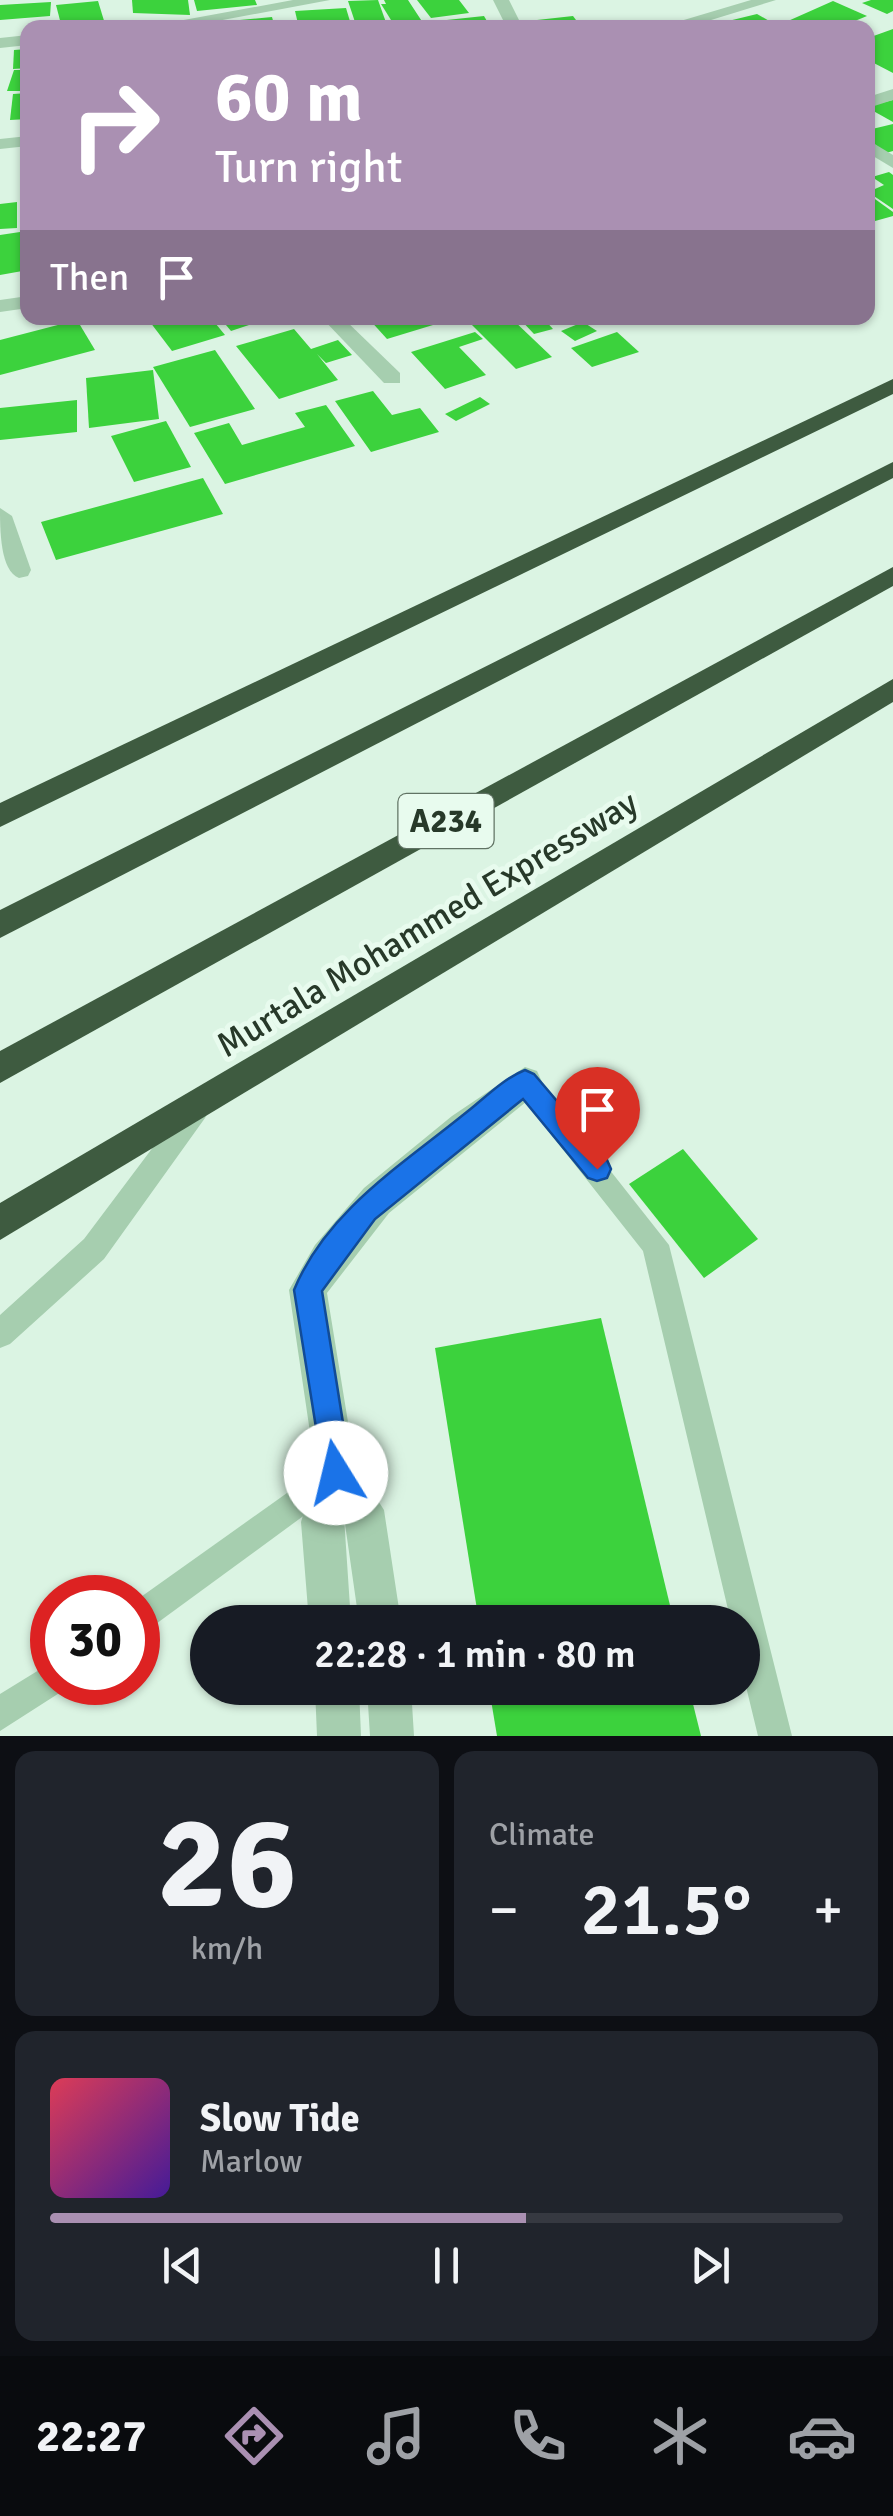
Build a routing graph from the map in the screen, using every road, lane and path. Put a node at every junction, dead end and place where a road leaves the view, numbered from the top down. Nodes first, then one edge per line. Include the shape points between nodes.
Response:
1 (322, 0) edge
2 (756, 1) edge
3 (198, 20) edge
4 (697, 20) edge
5 (339, 325) edge
6 (392, 378) dead end
7 (893, 386) edge
8 (893, 395) edge
9 (825, 418) junction
10 (893, 470) edge
11 (0, 516) edge
12 (19, 570) dead end
13 (893, 575) edge
14 (893, 689) edge
15 (5, 808) edge
16 (0, 924) edge
17 (0, 1068) edge
18 (525, 1082) joint
19 (200, 1103) junction
20 (12, 1216) edge
21 (0, 1232) edge
22 (0, 1334) edge
23 (336, 1473) junction
24 (160, 1602) edge
25 (329, 1605) edge
26 (378, 1605) edge
27 (30, 1693) edge
28 (338, 1705) edge
29 (391, 1705) edge
30 (0, 1714) edge
31 (339, 1736) edge
32 (392, 1736) edge
33 (775, 1736) edge

1 - 3 street
2 - 4 street
5 - 6 street
7 - 9 highway
8 - 9 highway
9 - 15 highway
10 - 16 highway
11 - 12 street
13 - 17 highway, Murtala Mohammed Expressway / A234
14 - 19 highway, Murtala Mohammed Expressway
18 - 23 street via 366,1209 308,1290
18 - 33 lane via 655,1245
19 - 20 highway, Murtala Mohammed Expressway
19 - 22 lane via 94,1249
20 - 21 lane
23 - 24 lane
23 - 25 street via 322,1522
23 - 26 street via 364,1510
27 - 30 lane
28 - 31 street
29 - 32 street

